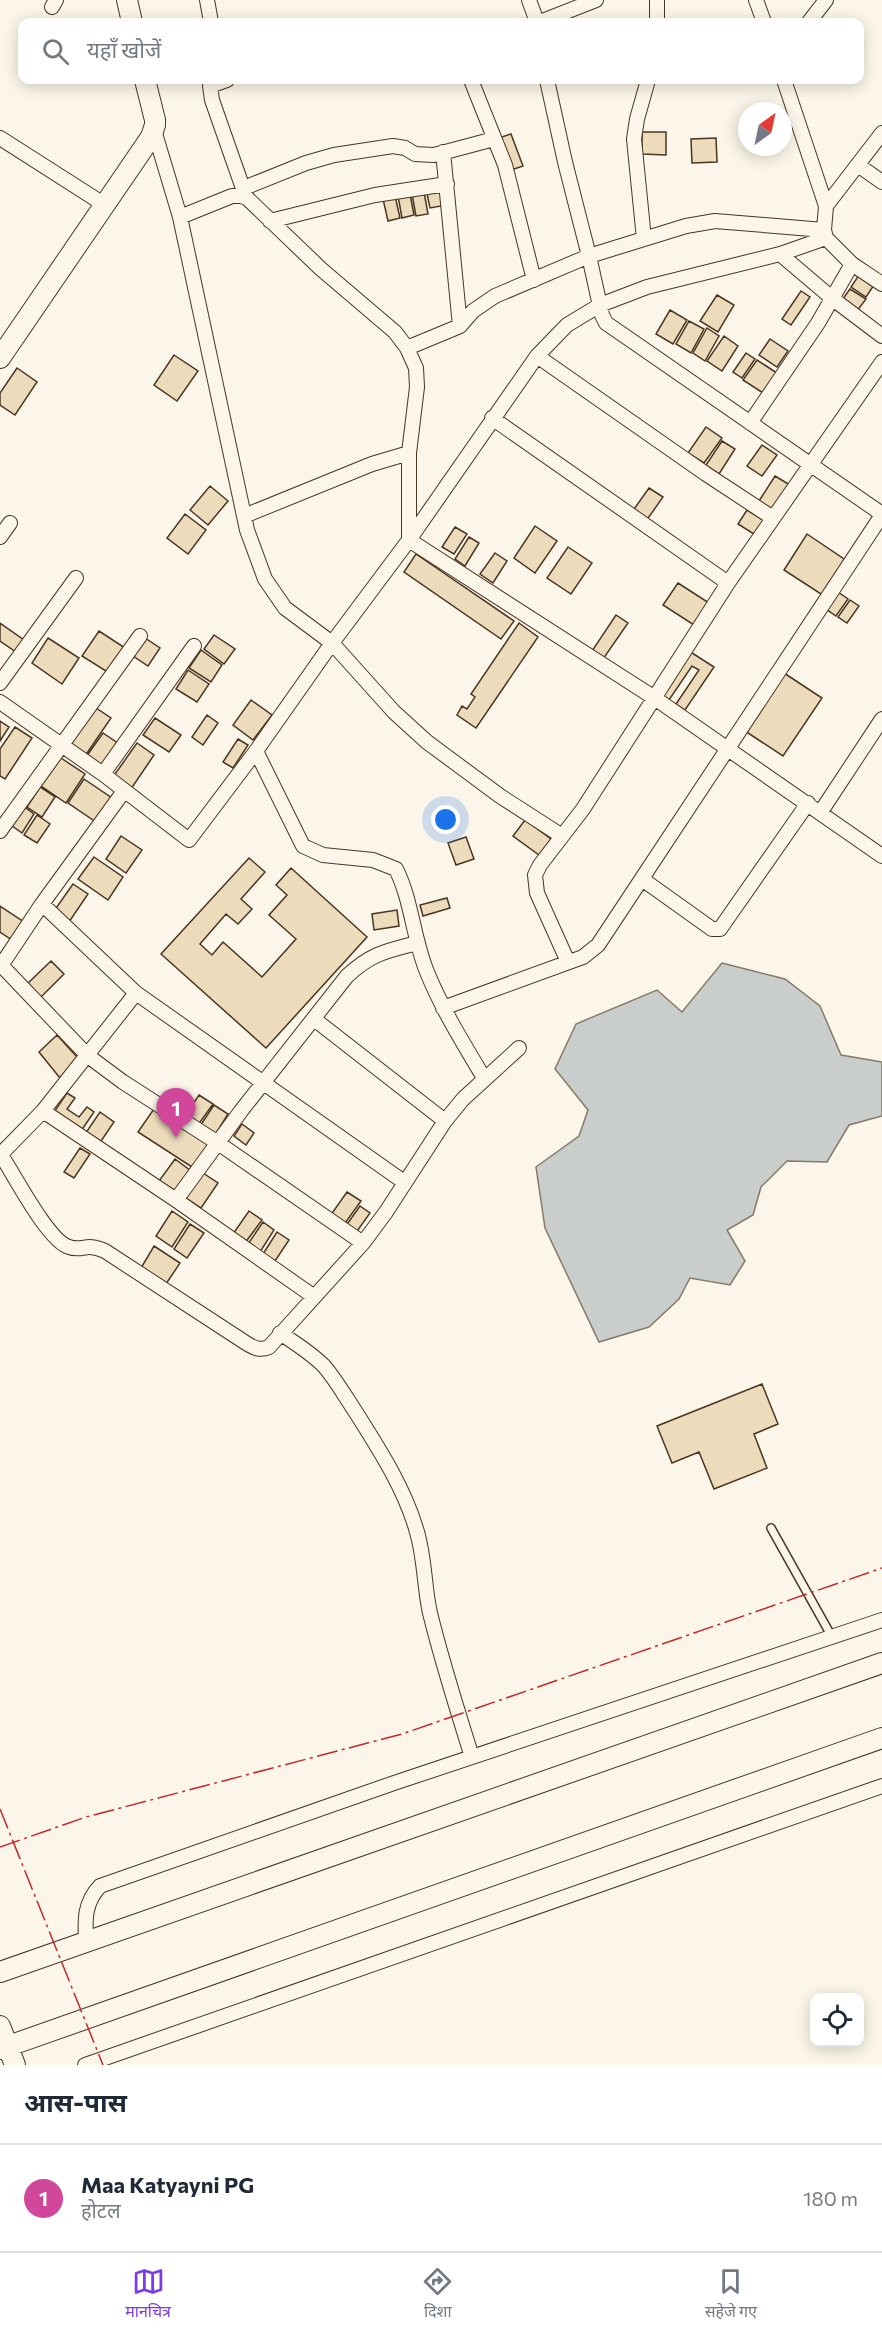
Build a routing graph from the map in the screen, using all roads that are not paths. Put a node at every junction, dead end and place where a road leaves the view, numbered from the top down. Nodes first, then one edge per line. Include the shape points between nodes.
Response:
1 (127, 0) edge
2 (207, 0) edge
3 (529, 0) edge
4 (596, 0) edge
5 (657, 0) edge
6 (756, 0) edge
7 (826, 0) edge
8 (131, 18) edge
9 (210, 18) edge
10 (537, 18) edge
11 (549, 18) edge
12 (657, 18) edge
13 (763, 18) edge
14 (812, 18) edge
15 (147, 84) edge
16 (211, 84) edge
17 (473, 84) edge
18 (548, 84) edge
19 (647, 84) edge
20 (785, 84) edge
21 (154, 130) junction
22 (882, 133) edge
23 (0, 138) edge
24 (494, 139) junction
25 (443, 152) junction
26 (858, 165) junction
27 (882, 182) edge
28 (447, 184) junction
29 (245, 193) junction
30 (105, 205) junction
31 (826, 206) junction
32 (180, 217) junction
33 (270, 221) junction
34 (825, 234) junction
35 (644, 239) junction
36 (780, 254) junction
37 (590, 256) junction
38 (852, 264) junction
39 (534, 280) junction
40 (882, 284) edge
41 (833, 299) junction
42 (600, 305) junction
43 (460, 326) junction
44 (882, 336) edge
45 (407, 348) junction
46 (537, 356) junction
47 (0, 358) edge
48 (882, 362) edge
49 (492, 418) junction
50 (750, 423) junction
51 (410, 453) junction
52 (810, 466) junction
53 (882, 515) edge
54 (244, 516) junction
55 (773, 518) junction
56 (10, 523) dead end
57 (0, 537) edge
58 (409, 540) junction
59 (76, 578) dead end
60 (728, 584) junction
61 (140, 636) dead end
62 (332, 644) junction
63 (194, 646) dead end
64 (0, 683) edge
65 (653, 698) junction
66 (0, 702) edge
67 (882, 719) edge
68 (61, 744) junction
69 (727, 749) junction
70 (256, 751) junction
71 (103, 774) junction
72 (124, 791) junction
73 (808, 803) junction
74 (820, 813) junction
75 (0, 831) edge
76 (562, 836) junction
77 (882, 856) edge
78 (642, 879) junction
79 (42, 904) junction
80 (417, 944) junction
81 (568, 962) junction
82 (0, 966) edge
83 (136, 993) junction
84 (443, 1008) junction
85 (314, 1019) junction
86 (519, 1048) dead end
87 (88, 1056) junction
88 (484, 1078) junction
89 (263, 1084) junction
90 (43, 1112) junction
91 (445, 1121) junction
92 (218, 1143) junction
93 (1, 1153) edge
94 (404, 1182) junction
95 (176, 1200) junction
96 (363, 1243) junction
97 (313, 1296) junction
98 (280, 1333) junction
99 (771, 1528) dead end
100 (882, 1620) edge
101 (832, 1637) junction
102 (882, 1663) edge
103 (882, 1738) edge
104 (472, 1757) junction
105 (882, 1786) edge
106 (86, 1942) junction
107 (0, 1972) edge
108 (0, 2026) edge
109 (4, 2048) edge
110 (15, 2065) edge
111 (86, 2065) edge

1 - 8 street
2 - 9 street
3 - 10 street
4 - 11 street
5 - 12 street
6 - 13 street
7 - 14 street
15 - 21 street
16 - 29 street via 222,132
17 - 24 street
18 - 37 street
19 - 35 street via 634,139
20 - 31 street
21 - 30 street
21 - 32 street
22 - 26 street
23 - 30 street
24 - 25 street
24 - 39 street via 512,186
25 - 28 street
25 - 29 street via 423,155 393,146 334,154
26 - 27 street
26 - 31 street
28 - 33 street via 375,195
28 - 43 street
29 - 32 street
29 - 33 street
30 - 47 street
31 - 34 street
32 - 54 street
33 - 45 street via 395,332
34 - 35 street via 715,221
34 - 36 street
34 - 38 street
35 - 37 street
36 - 41 street
36 - 42 street via 646,287
37 - 39 street
37 - 42 street
38 - 40 street
38 - 41 street
39 - 43 street via 485,301
41 - 44 street
41 - 50 street
42 - 46 street via 567,326
42 - 50 street via 606,323
43 - 45 street
45 - 51 street via 416,368 417,387
46 - 49 street
46 - 55 street
48 - 52 street
49 - 58 street
49 - 60 street
50 - 52 street
51 - 54 street via 372,464
51 - 58 street
52 - 53 street
52 - 55 street
53 - 69 street
54 - 62 street via 257,560 274,595
55 - 60 street
56 - 57 street
58 - 62 street
58 - 65 street
59 - 64 street
60 - 65 street
61 - 68 street
62 - 70 street
62 - 76 street via 427,742
63 - 71 street
65 - 69 street
65 - 76 street
66 - 68 street
67 - 74 street
68 - 71 street
68 - 75 street
69 - 73 street
69 - 78 street
70 - 72 street via 189,840
70 - 80 street via 303,846 323,855 373,860 396,869 405,889
71 - 72 street
72 - 79 street
73 - 74 street
73 - 78 street via 720,929 712,929
74 - 77 street
76 - 81 street via 540,866 535,881
78 - 81 street via 598,945 583,957
79 - 82 street
79 - 83 street
80 - 84 street
80 - 85 street via 379,953 360,964
81 - 84 street
82 - 87 street
83 - 87 street
83 - 89 street
84 - 88 street
85 - 89 street
85 - 91 street
86 - 88 street
87 - 90 street
87 - 92 street
88 - 91 street
89 - 92 street
89 - 94 street
90 - 93 street
90 - 95 street
91 - 94 street
92 - 95 street
92 - 96 street
93 - 98 street via 44,1223 63,1244 71,1248 96,1246 254,1348 263,1350
94 - 96 street
95 - 97 street
96 - 97 street
97 - 98 street
98 - 104 street via 324,1366 377,1446 411,1512 423,1554 424,1582 444,1668
99 - 101 lane
100 - 101 street
101 - 104 street
102 - 106 street
103 - 109 street
104 - 106 street via 100,1886 85,1912
105 - 111 street
106 - 107 street
108 - 109 street
109 - 110 street

